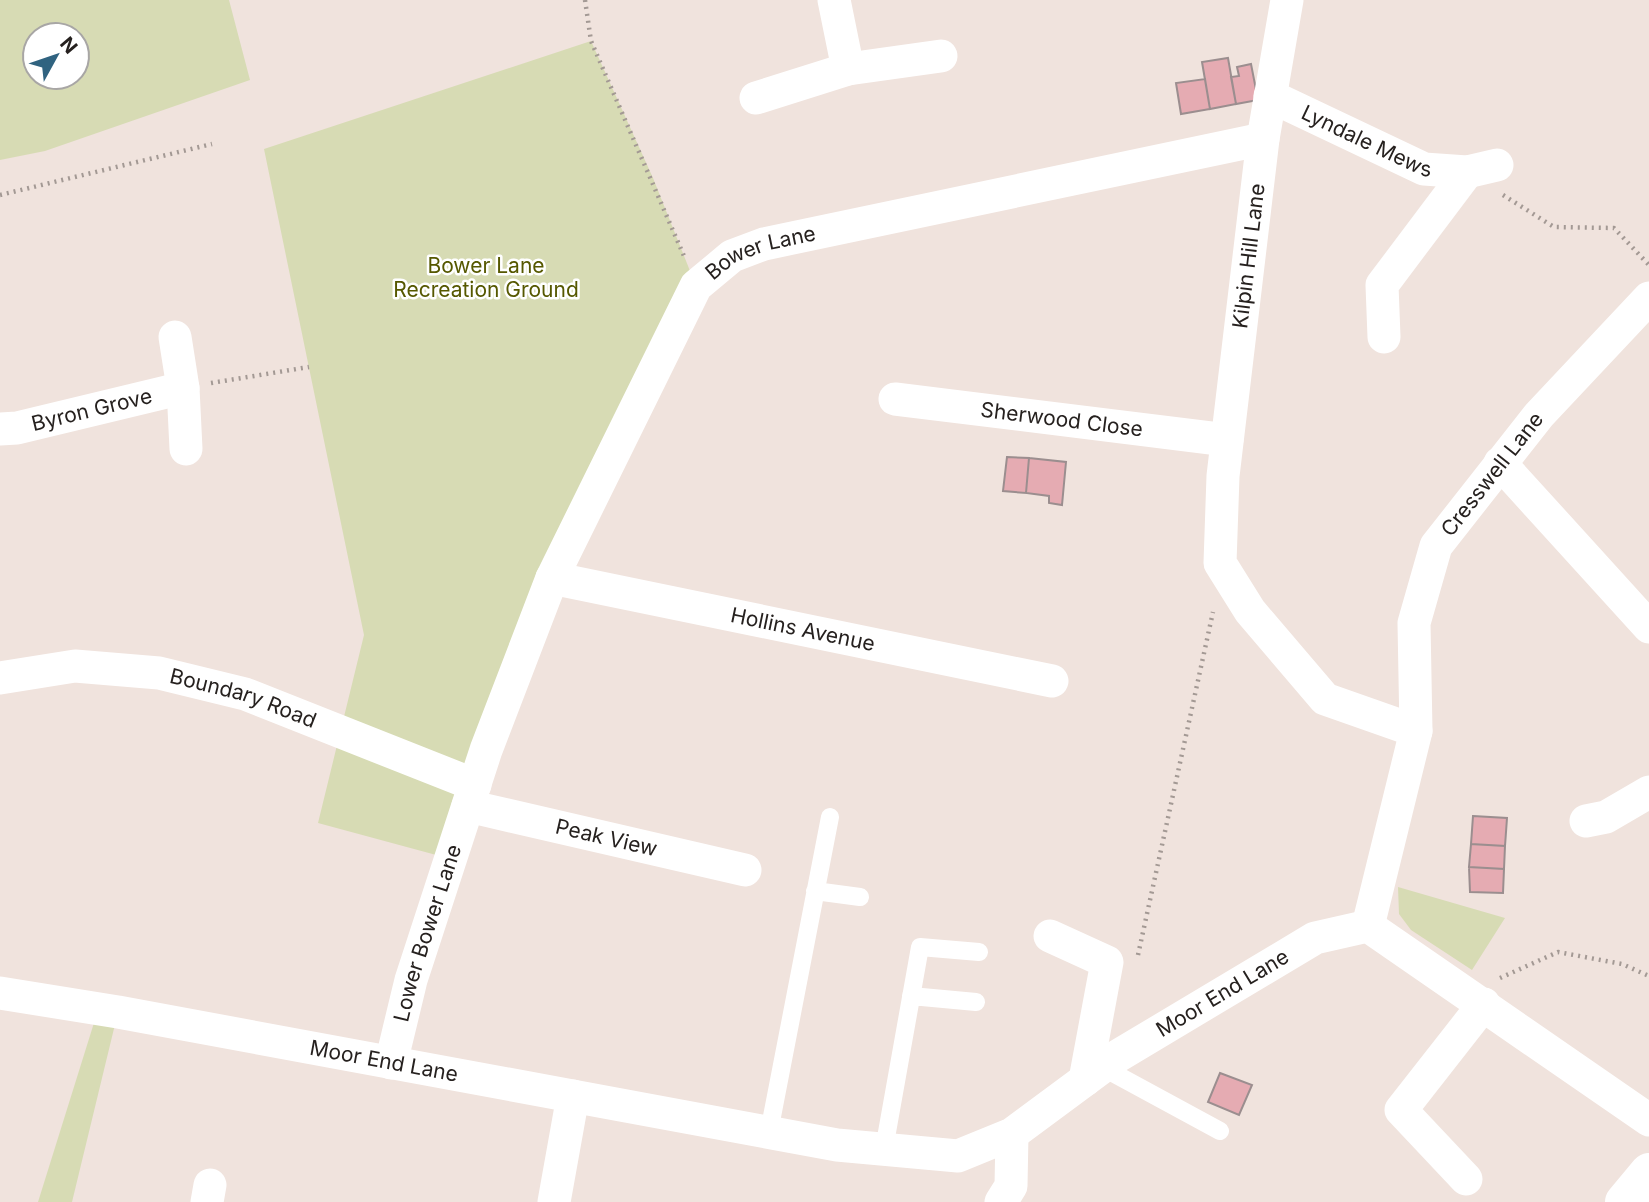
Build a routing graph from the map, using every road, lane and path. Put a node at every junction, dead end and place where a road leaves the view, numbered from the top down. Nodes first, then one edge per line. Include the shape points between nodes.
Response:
1 (585, 0) edge
2 (834, 0) edge
3 (1287, 0) edge
4 (941, 57) dead end
5 (848, 69) junction
6 (1270, 96) junction
7 (756, 98) dead end
8 (1262, 138) junction
9 (212, 144) dead end
10 (1482, 169) junction
11 (0, 195) edge
12 (1649, 265) edge
13 (696, 286) junction
14 (1649, 298) edge
15 (175, 337) dead end
16 (1384, 337) dead end
17 (309, 367) dead end
18 (183, 388) junction
19 (895, 399) dead end
20 (0, 429) edge
21 (1227, 440) junction
22 (186, 449) dead end
23 (1500, 463) junction
24 (1220, 563) junction
25 (552, 578) junction
26 (1649, 627) edge
27 (0, 678) edge
28 (1052, 681) dead end
29 (1416, 731) junction
30 (1649, 792) edge
31 (471, 795) junction
32 (830, 817) dead end
33 (1586, 821) dead end
34 (745, 870) dead end
35 (815, 891) junction
36 (860, 897) dead end
37 (1368, 926) junction
38 (1050, 936) dead end
39 (979, 952) dead end
40 (1136, 964) dead end
41 (1649, 976) edge
42 (0, 993) edge
43 (911, 996) junction
44 (1475, 998) junction
45 (975, 1002) dead end
46 (391, 1063) junction
47 (1094, 1074) junction
48 (573, 1096) junction
49 (1649, 1120) edge
50 (1220, 1131) dead end
51 (769, 1132) junction
52 (1012, 1133) junction
53 (884, 1149) junction
54 (1649, 1171) edge
55 (1466, 1180) dead end
56 (554, 1202) edge
57 (1001, 1202) edge
58 (1624, 1202) edge

1 - 13 path via 591,41
2 - 5 street
3 - 6 street, Kilpin Hill Lane
4 - 5 street
5 - 7 street
6 - 8 street, Kilpin Hill Lane
6 - 10 street, Lyndale Mews via 1424,169
8 - 13 street, Bower Lane via 764,244 732,256
8 - 21 street, Kilpin Hill Lane
9 - 11 path
10 - 12 path via 1554,227 1614,228
10 - 16 street, Lyndale Mews via 1382,285
13 - 25 street, Bower Lane
14 - 23 street, Cresswell Lane
15 - 18 street, Byron Grove
17 - 18 path
18 - 20 street, Byron Grove
18 - 22 street, Byron Grove
19 - 21 street, Sherwood Close
21 - 24 street, Kilpin Hill Lane
23 - 26 street
23 - 29 street, Cresswell Lane via 1436,546 1414,623
24 - 29 street via 1250,611 1325,699
24 - 40 path via 1208,645
25 - 28 street, Hollins Avenue
25 - 31 street, Bower Lane
27 - 31 street, Boundary Road via 75,666 159,673 245,694
29 - 37 street, Cresswell Lane
30 - 33 street via 1606,817
31 - 34 street, Peak View
31 - 46 street, Lower Bower Lane via 411,980
32 - 35 lane
35 - 36 lane
35 - 51 lane
37 - 44 street
37 - 47 street, Moor End Lane via 1315,938
38 - 47 street via 1107,962
39 - 43 lane via 920,947
41 - 44 path via 1622,964 1558,952
42 - 46 street, Moor End Lane
43 - 45 lane
43 - 53 lane
44 - 49 street
44 - 55 street via 1401,1110
46 - 48 street, Moor End Lane
47 - 50 lane
47 - 52 street, Moor End Lane
48 - 51 street, Moor End Lane
48 - 56 street
51 - 53 street, Moor End Lane
52 - 53 street, Moor End Lane via 958,1156
52 - 57 street via 1011,1186
54 - 58 street

